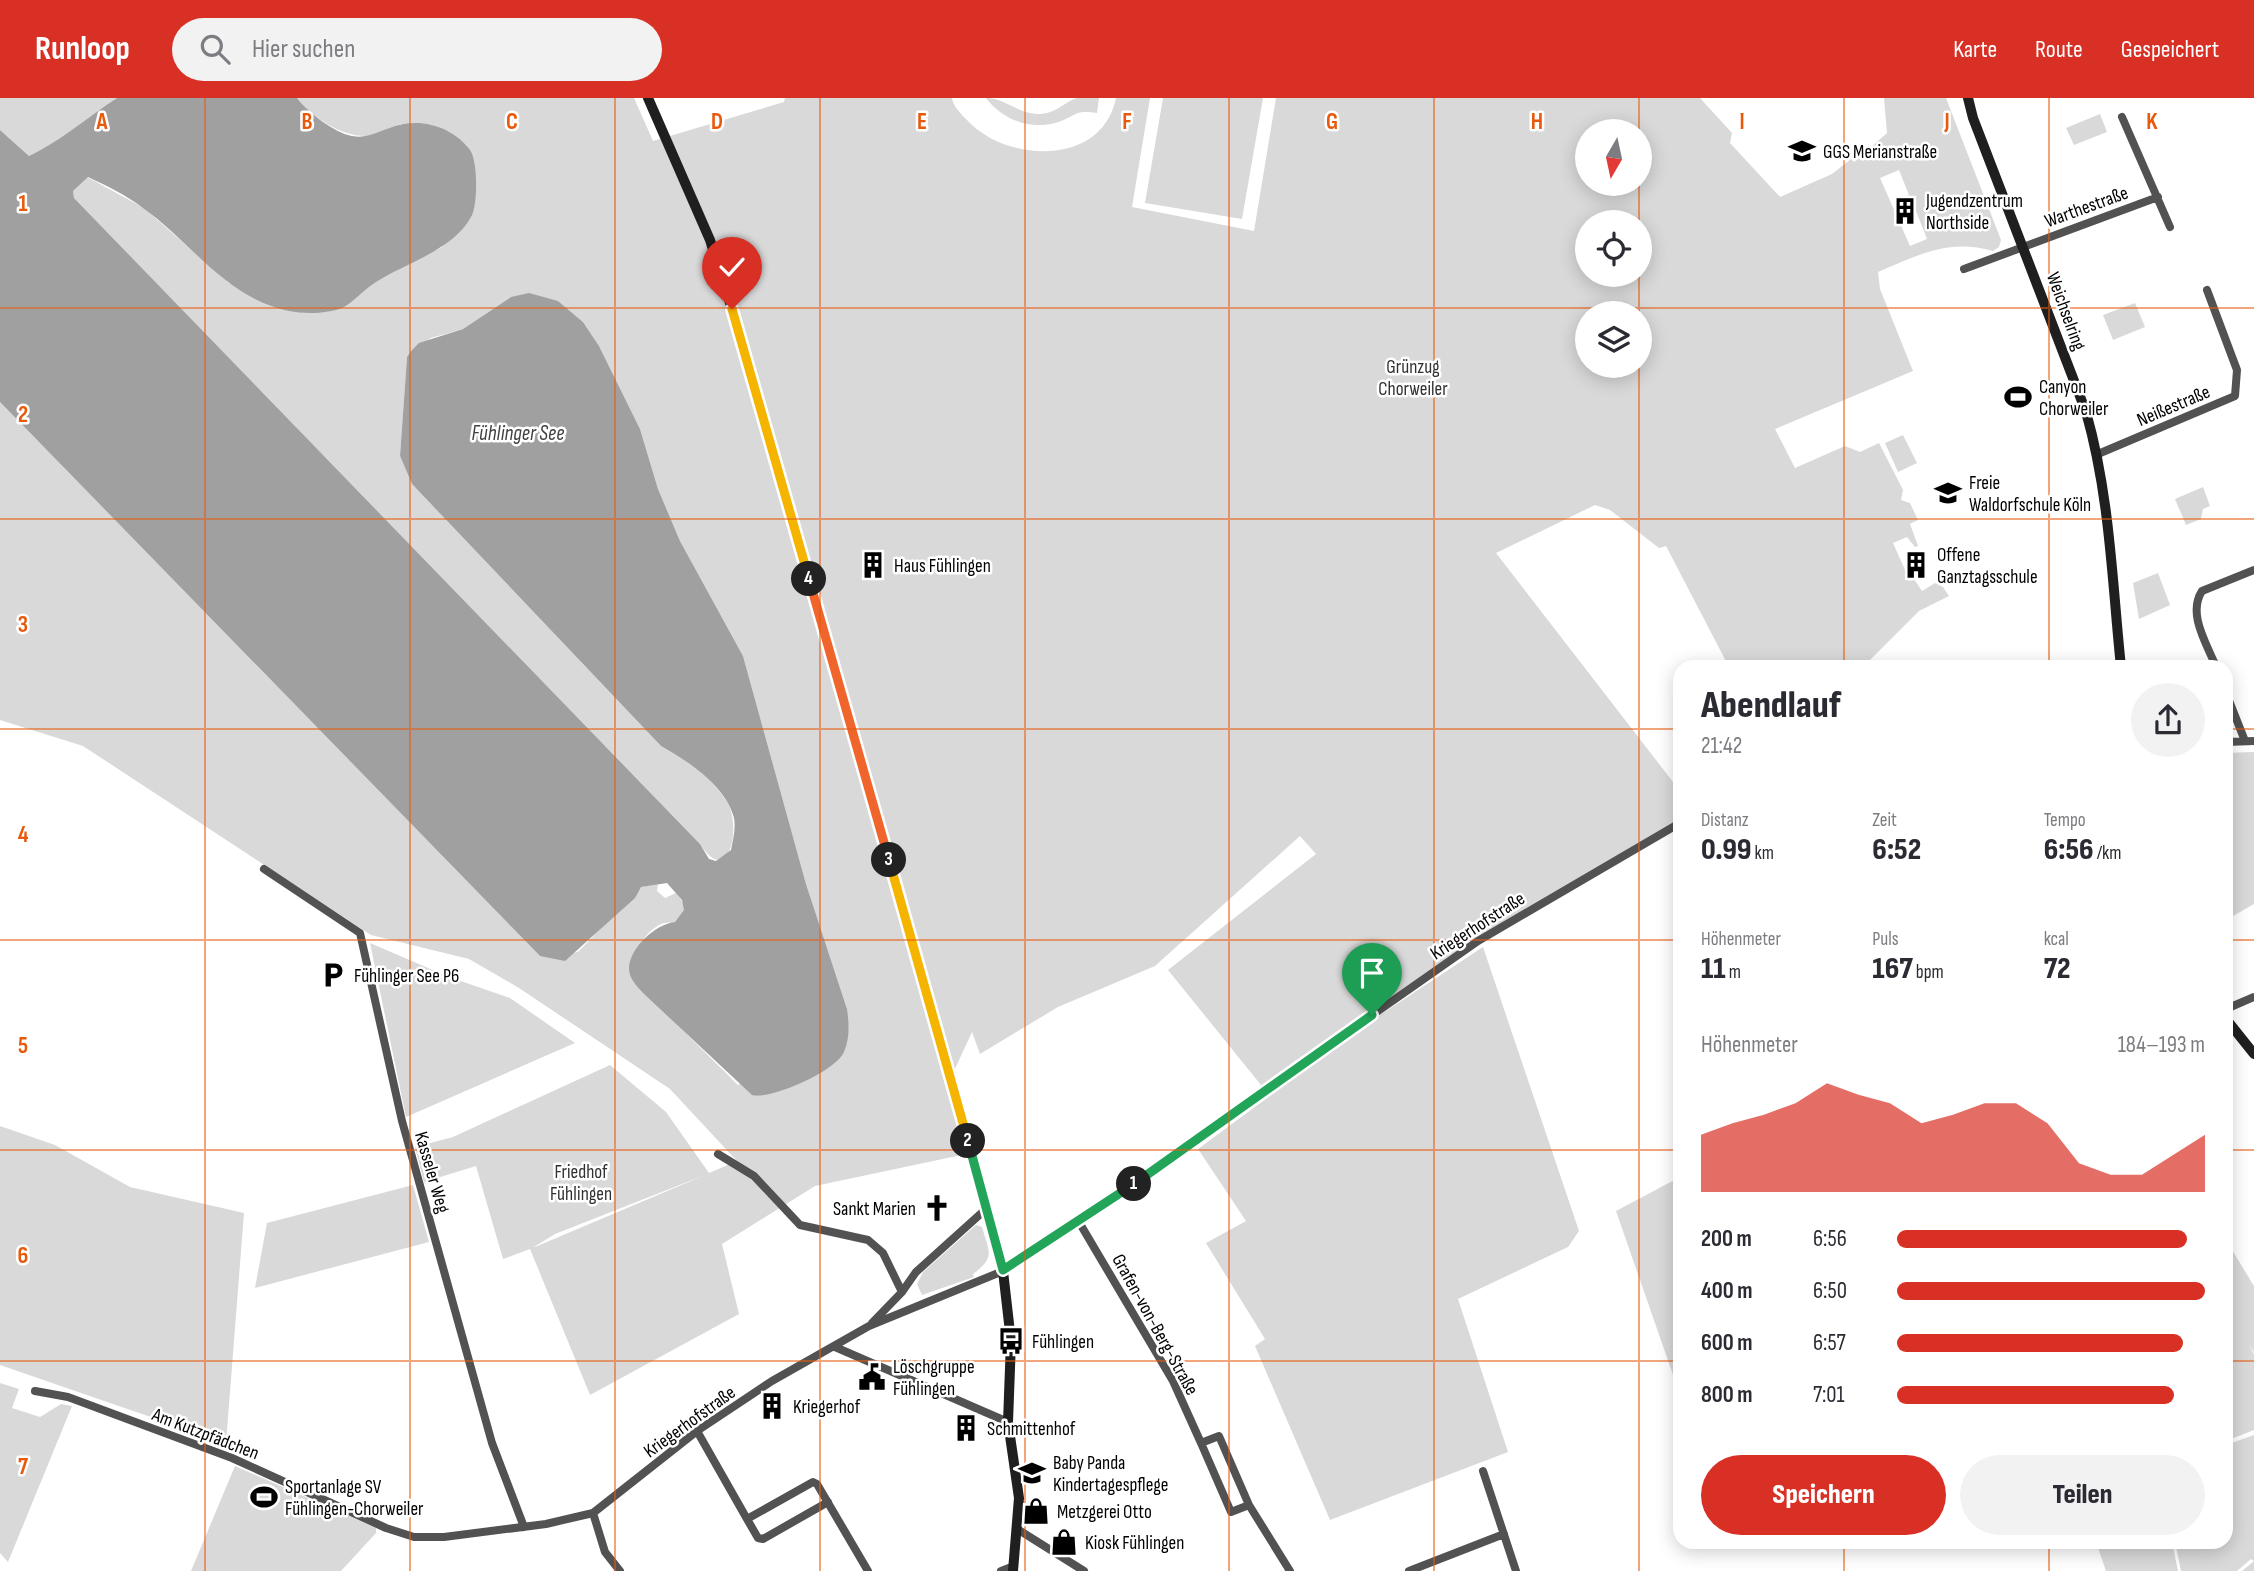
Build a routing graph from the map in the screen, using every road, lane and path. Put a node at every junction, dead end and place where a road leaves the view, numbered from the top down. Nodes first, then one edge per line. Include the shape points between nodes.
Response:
1 (648, 98) edge
2 (1968, 98) edge
3 (2122, 117) dead end
4 (2158, 197) junction
5 (2170, 227) dead end
6 (2024, 246) junction
7 (1964, 269) dead end
8 (2207, 290) dead end
9 (2098, 454) junction
10 (2254, 570) edge
11 (2120, 660) edge
12 (2213, 660) edge
13 (2233, 707) edge
14 (2250, 741) edge
15 (1673, 827) edge
16 (264, 869) dead end
17 (2254, 997) edge
18 (2233, 1007) edge
19 (2233, 1028) edge
20 (2254, 1054) edge
21 (718, 1154) dead end
22 (986, 1209) junction
23 (1079, 1222) junction
24 (1003, 1270) junction
25 (902, 1292) junction
26 (870, 1326) junction
27 (835, 1347) junction
28 (35, 1391) dead end
29 (1008, 1422) junction
30 (697, 1431) junction
31 (1200, 1443) junction
32 (1483, 1471) dead end
33 (828, 1502) junction
34 (1249, 1504) junction
35 (593, 1513) junction
36 (747, 1519) junction
37 (524, 1527) junction
38 (1017, 1529) junction
39 (1504, 1534) junction
40 (1014, 1568) edge
41 (620, 1571) edge
42 (868, 1571) edge
43 (1002, 1571) edge
44 (1084, 1571) edge
45 (1290, 1571) edge
46 (1409, 1571) edge
47 (1516, 1571) edge

1 - 22 main road via 710,240 732,309
2 - 6 main road, Weichselring
3 - 4 street, Warthestraße
4 - 5 street, Warthestraße
4 - 6 street, Warthestraße
6 - 7 street, Warthestraße
6 - 9 main road, Weichselring
8 - 9 street, Neißestraße via 2237,370 2235,396
9 - 11 main road, Weichselring via 2110,530
10 - 12 street via 2202,591 2197,599 2196,615
13 - 14 street
15 - 23 street, Kriegerhofstraße via 1478,942
16 - 37 street, Kasseler Weg via 360,933 402,1121 492,1443
17 - 18 street
19 - 20 main road
21 - 25 street via 754,1176 800,1225 868,1240 877,1247
22 - 24 main road
22 - 25 street, Kriegerhofstraße via 916,1272
23 - 24 street, Kriegerhofstraße
23 - 31 street, Grafen-von-Berg-Straße via 1173,1381
24 - 26 street, Kriegerhofstraße
24 - 29 main road via 1011,1341
25 - 26 street, Kriegerhofstraße
26 - 27 street, Kriegerhofstraße
27 - 29 street
27 - 30 street, Kriegerhofstraße via 772,1381
28 - 37 street, Am Kutzpfädchen via 68,1397 227,1457 414,1537
29 - 38 main road via 1017,1479
30 - 35 street, Kriegerhofstraße
30 - 36 street
31 - 34 street via 1219,1436
31 - 34 street, Grafen-von-Berg-Straße via 1231,1512
32 - 39 street
33 - 36 street via 813,1482
33 - 36 street via 763,1539
33 - 42 street
34 - 45 street
35 - 37 street, Kriegerhofstraße
35 - 41 street via 605,1552
38 - 40 main road
38 - 44 street
39 - 46 street
39 - 47 street
40 - 43 street

